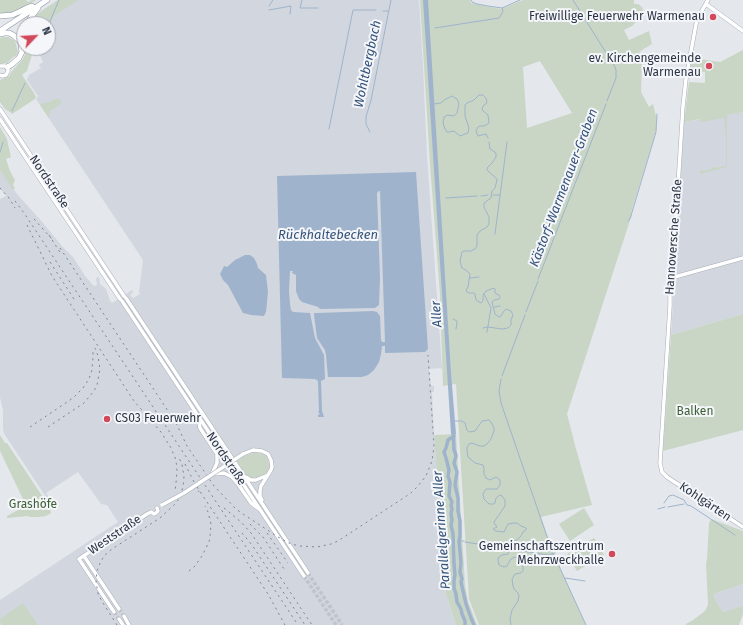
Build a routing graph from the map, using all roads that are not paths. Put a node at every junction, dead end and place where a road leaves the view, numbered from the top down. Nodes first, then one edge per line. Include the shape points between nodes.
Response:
1 (41, 0) edge
2 (48, 0) edge
3 (708, 0) edge
4 (706, 4) junction
5 (32, 6) junction
6 (0, 16) edge
7 (32, 16) edge
8 (0, 28) edge
9 (743, 31) edge
10 (0, 33) edge
11 (21, 56) edge
12 (0, 66) edge
13 (7, 69) junction
14 (0, 76) edge
15 (0, 109) edge
16 (0, 118) edge
17 (743, 258) edge
18 (671, 278) junction
19 (126, 298) junction
20 (122, 301) junction
21 (197, 415) junction
22 (212, 474) junction
23 (243, 475) junction
24 (268, 475) junction
25 (667, 477) joint
26 (260, 510) junction
27 (267, 511) junction
28 (743, 527) edge
29 (84, 556) junction
30 (119, 609) tunnel mouth
31 (114, 612) tunnel mouth
32 (124, 616) tunnel mouth
33 (119, 620) tunnel mouth
34 (123, 625) edge
35 (129, 625) edge

1 - 5 highway
2 - 7 highway
2 - 10 highway
3 - 4 street, Hannoversche Straße
4 - 9 street
4 - 18 street, Hannoversche Straße via 698,16 686,79
5 - 6 highway via 12,15
5 - 8 highway
10 - 13 highway via 10,33 21,45 22,52 19,58
11 - 13 highway
12 - 13 street
13 - 14 street via 8,74
15 - 19 street, Nordstraße
16 - 20 street, Nordstraße
17 - 18 street
18 - 25 street, Hannoversche Straße via 660,463 662,472
19 - 20 street
19 - 23 street, Nordstraße
20 - 21 street, Nordstraße
21 - 22 street via 200,428 217,454 218,459
21 - 26 street, Nordstraße
22 - 24 street, Weststraße, bridge via 243,454 258,450 268,454 271,460
22 - 26 street via 224,473 232,477 251,503
22 - 29 street, Weststraße, bridge via 184,493 153,509
23 - 24 street via 254,480
23 - 27 street, Nordstraße
24 - 27 street via 260,491
25 - 28 street, Kohlgärten
26 - 27 street, Nordstraße via 303,575 307,572
29 - 30 street
29 - 31 street, Weststraße via 79,559
32 - 35 street
33 - 34 street

